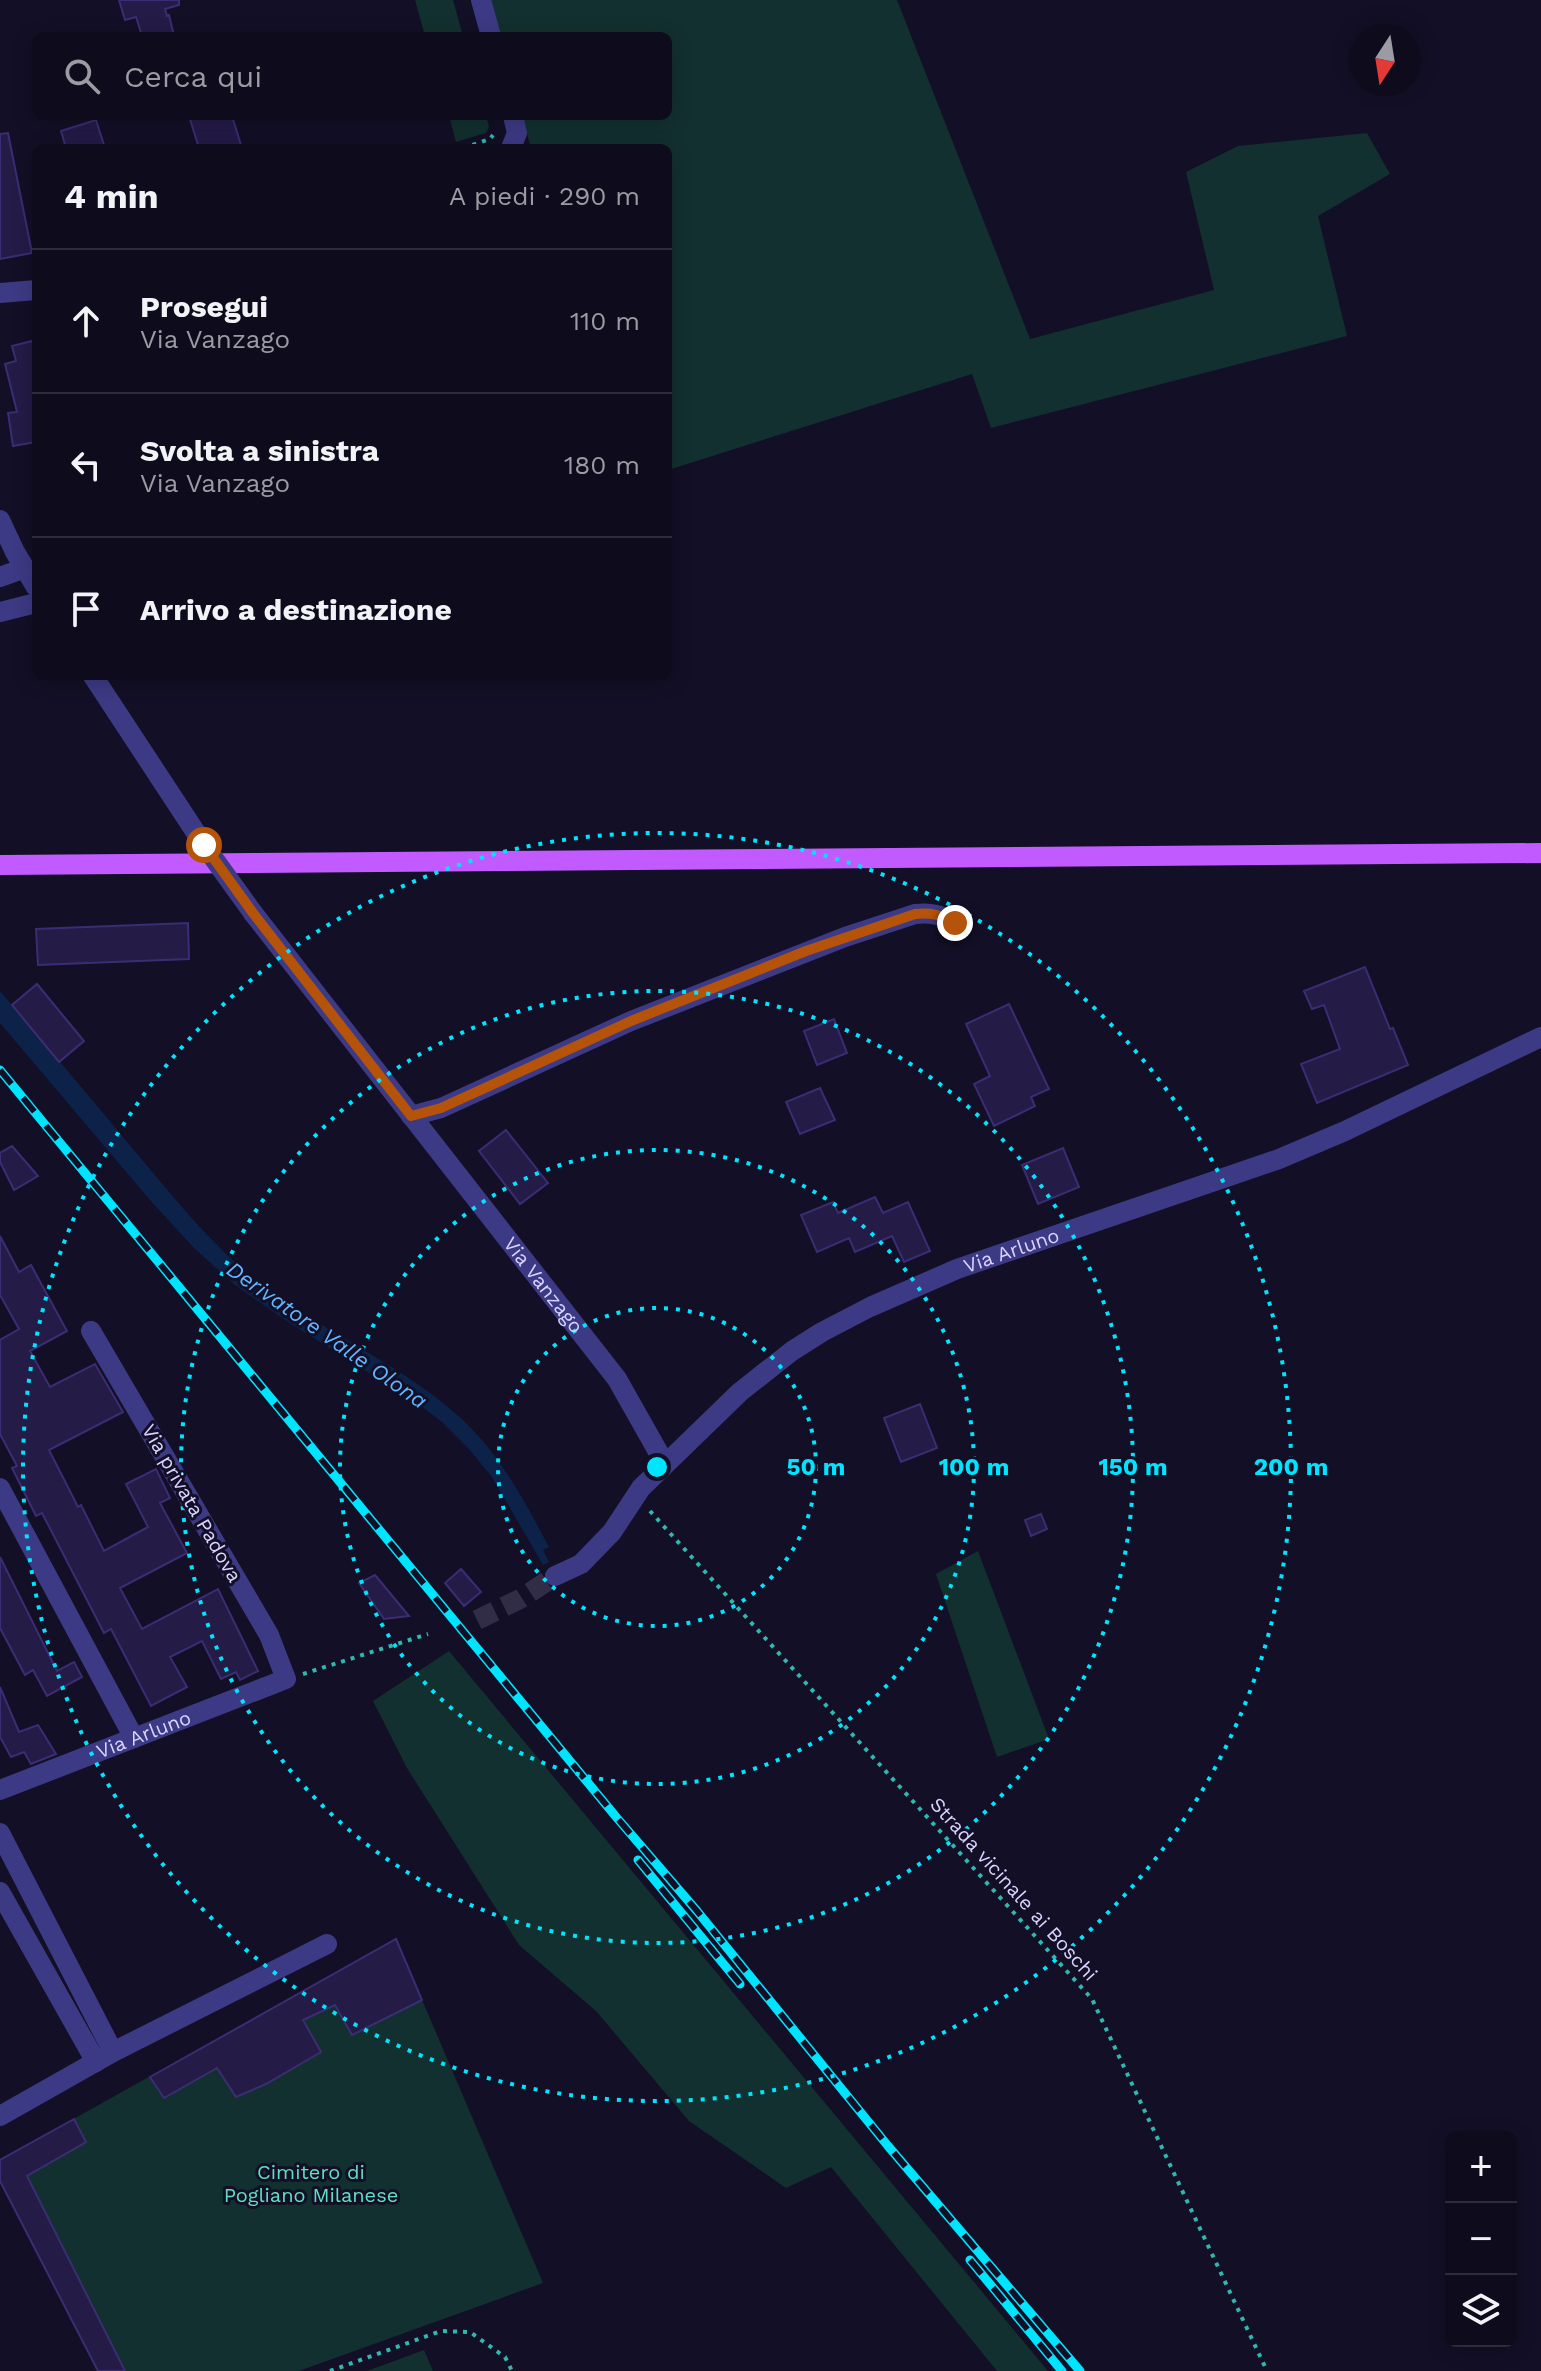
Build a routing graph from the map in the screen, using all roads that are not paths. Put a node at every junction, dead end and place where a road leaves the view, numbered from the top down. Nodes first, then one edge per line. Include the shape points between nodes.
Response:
1 (481, 0) edge
2 (490, 32) edge
3 (505, 121) edge
4 (513, 144) edge
5 (32, 290) edge
6 (0, 293) edge
7 (0, 520) edge
8 (25, 568) junction
9 (0, 577) edge
10 (32, 580) edge
11 (32, 604) edge
12 (0, 612) edge
13 (32, 616) edge
14 (0, 623) edge
15 (96, 680) edge
16 (1541, 853) edge
17 (0, 865) edge
18 (955, 923) dead end
19 (1541, 1037) edge
20 (411, 1116) junction
21 (91, 1331) dead end
22 (665, 1464) junction
23 (0, 1488) edge
24 (555, 1576) tunnel mouth
25 (286, 1679) joint
26 (134, 1738) junction
27 (0, 1790) edge
28 (0, 1833) edge
29 (0, 1892) edge
30 (327, 1944) dead end
31 (105, 2057) junction
32 (0, 2116) edge

1 - 2 street
3 - 4 street via 517,133
5 - 6 street
7 - 8 street
8 - 9 street
8 - 10 street
11 - 12 street
13 - 14 street
15 - 20 street, Via Vanzago, bridge via 253,913
16 - 17 main road
18 - 20 street via 927,912 845,937 631,1021 441,1108
19 - 22 street, Via Arluno via 1279,1159 957,1269 870,1307 792,1351
20 - 22 street, Via Vanzago via 617,1379
21 - 25 street, Via privata Padova via 269,1635
22 - 24 street, Via Arluno via 581,1564
23 - 26 street
25 - 26 street, Via Arluno
26 - 27 street, Via Arluno
28 - 31 street
29 - 31 street
30 - 31 street
31 - 32 street

